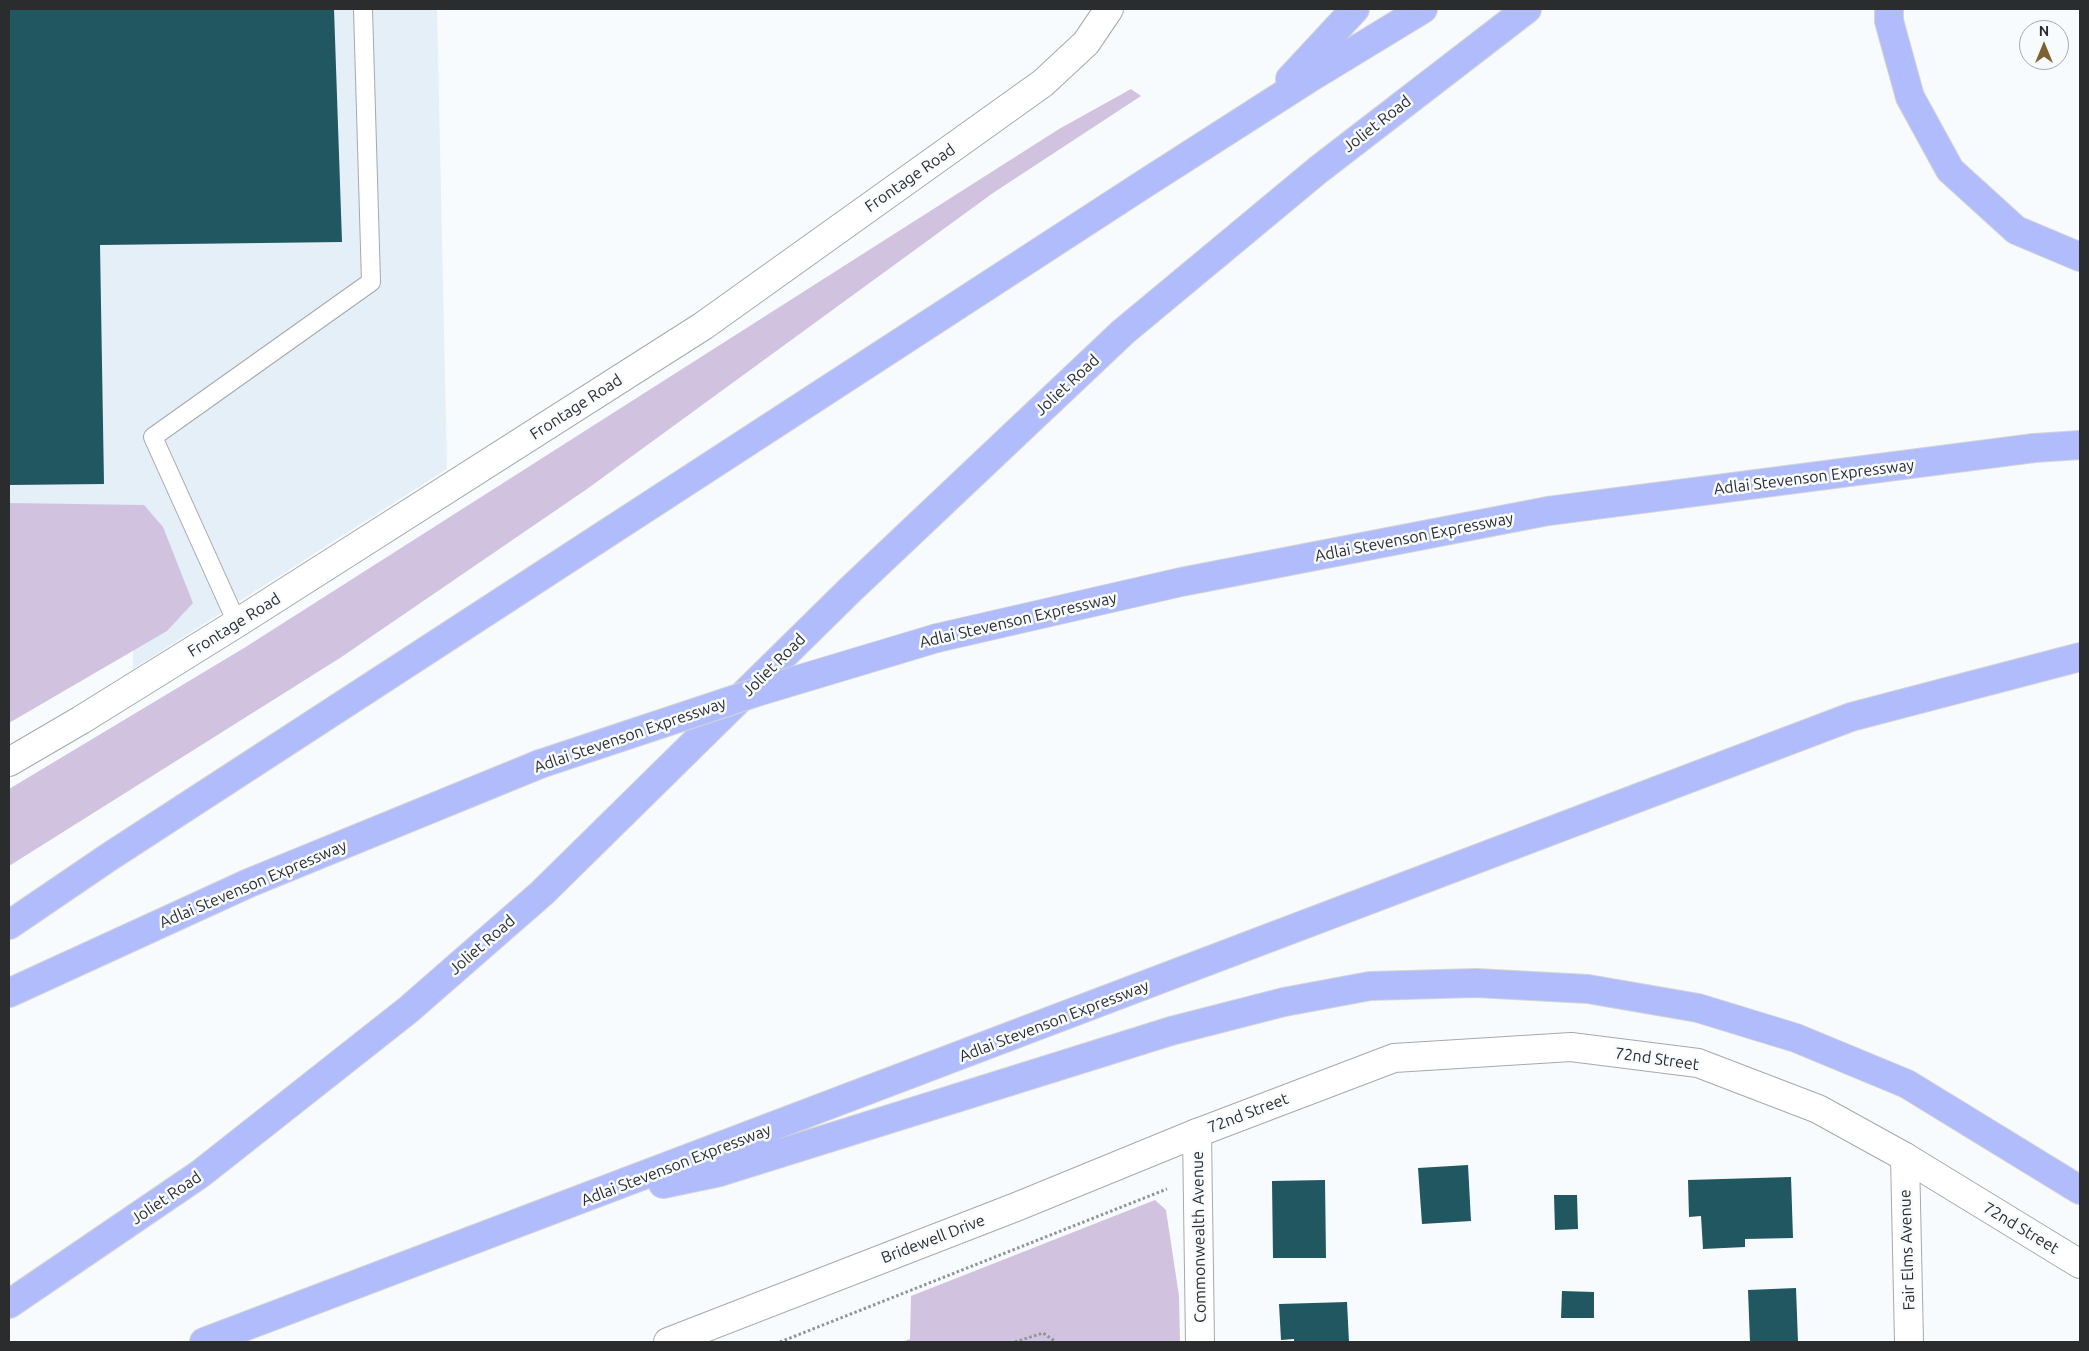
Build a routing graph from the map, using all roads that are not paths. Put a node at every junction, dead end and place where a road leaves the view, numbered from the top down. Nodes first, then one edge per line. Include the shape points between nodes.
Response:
1 (363, 9) edge
2 (1109, 9) edge
3 (1355, 9) edge
4 (1423, 9) edge
5 (1527, 9) edge
6 (1889, 9) edge
7 (1263, 108) junction
8 (2080, 257) edge
9 (2080, 446) edge
10 (237, 623) junction
11 (2080, 657) edge
12 (9, 762) edge
13 (9, 925) edge
14 (9, 993) edge
15 (1197, 1133) junction
16 (1905, 1157) junction
17 (2080, 1190) edge
18 (585, 1199) junction
19 (2080, 1264) edge
20 (9, 1304) edge
21 (204, 1342) edge
22 (668, 1342) edge
23 (1200, 1342) edge
24 (1909, 1342) edge

1 - 10 lane via 371,282 153,437
2 - 10 street, Frontage Road via 1086,43 1043,83 702,326
3 - 7 highway
4 - 7 highway
5 - 20 highway, Joliet Road via 1318,170 1123,332 850,590 542,893 408,1010 200,1174
6 - 8 highway via 1889,21 1910,97 1950,170 2016,230
7 - 13 highway
9 - 14 highway, Adlai Stevenson Expressway, bridge via 2034,448 1548,511 1181,582 937,638 757,692 540,764 250,883
10 - 12 street, Frontage Road
11 - 18 highway, Adlai Stevenson Expressway via 1851,717
15 - 16 street, 72nd Street via 1394,1058 1571,1047 1698,1063 1818,1109
15 - 22 street, Bridewell Drive
15 - 23 street, Commonwealth Avenue
16 - 19 street, 72nd Street
16 - 24 street, Fair Elms Avenue
17 - 18 highway via 1907,1084 1796,1038 1698,1008 1588,989 1476,983 1370,986 1284,1002 1171,1031 720,1172
18 - 21 highway, Adlai Stevenson Expressway

